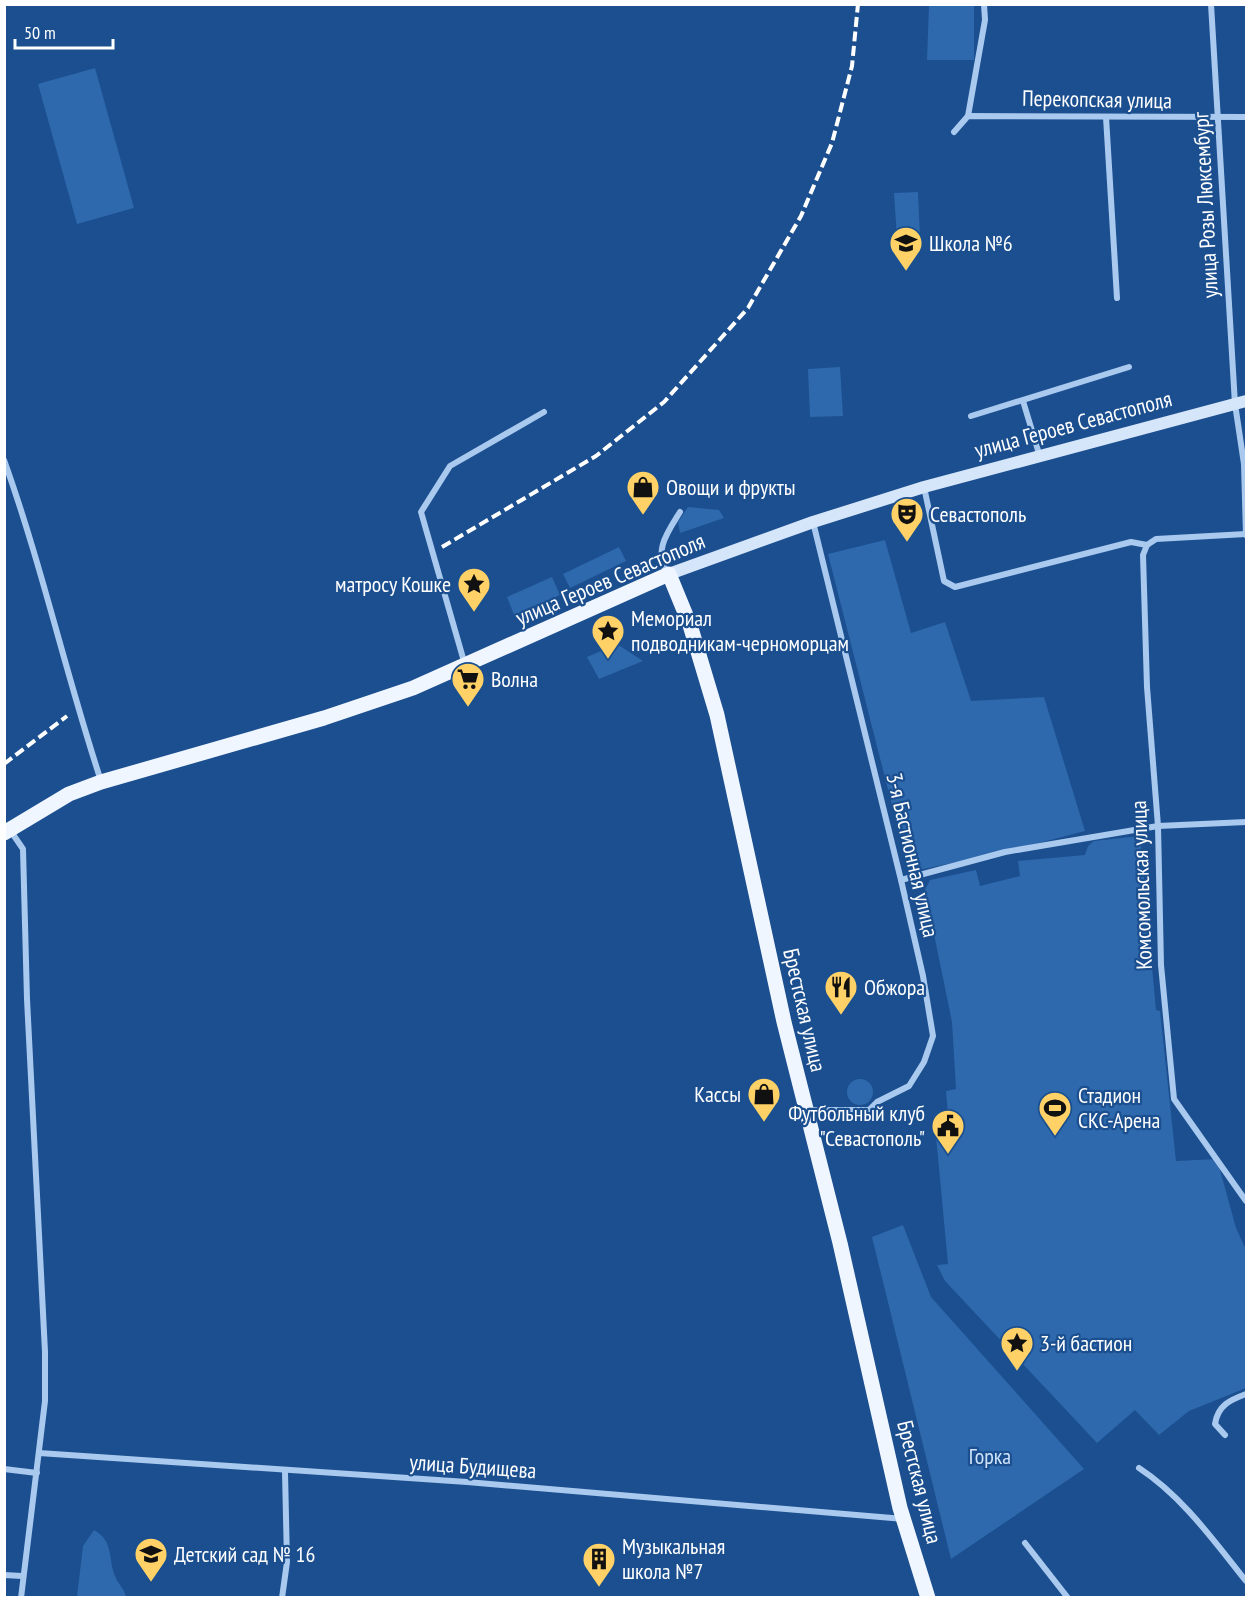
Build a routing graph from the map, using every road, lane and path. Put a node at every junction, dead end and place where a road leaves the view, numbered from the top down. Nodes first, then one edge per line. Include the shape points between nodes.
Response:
1 (984, 4) edge
2 (1211, 4) edge
3 (968, 116) junction
4 (1106, 117) junction
5 (1246, 117) edge
6 (1218, 118) junction
7 (954, 132) dead end
8 (1117, 298) dead end
9 (1129, 368) dead end
10 (1023, 401) junction
11 (1241, 402) edge
12 (544, 412) dead end
13 (971, 416) dead end
14 (1040, 457) junction
15 (4, 460) edge
16 (924, 487) junction
17 (680, 512) dead end
18 (813, 522) junction
19 (1246, 535) edge
20 (1147, 545) junction
21 (669, 574) junction
22 (465, 666) junction
23 (102, 782) junction
24 (1246, 822) edge
25 (1158, 826) junction
26 (7, 831) edge
27 (901, 880) junction
28 (806, 1110) junction
29 (1246, 1201) edge
30 (1246, 1394) edge
31 (1225, 1435) dead end
32 (39, 1453) junction
33 (1138, 1468) dead end
34 (4, 1469) edge
35 (285, 1472) junction
36 (37, 1473) junction
37 (904, 1519) junction
38 (1025, 1543) dead end
39 (4, 1575) edge
40 (22, 1576) junction
41 (1246, 1581) edge
42 (21, 1598) edge
43 (282, 1598) edge
44 (928, 1598) edge
45 (1068, 1598) edge

1 - 3 street via 985,20
2 - 6 street, улица Розы Люксембург
3 - 4 street, Перекопская улица
3 - 7 street
4 - 6 street, Перекопская улица
4 - 8 street
5 - 6 street, Перекопская улица
6 - 11 street, улица Розы Люксембург
9 - 10 street
10 - 13 street
10 - 14 street
11 - 14 main road, улица Героев Севастополя
11 - 19 street, улица Розы Люксембург
12 - 22 street via 450,466 421,512
14 - 16 main road, улица Героев Севастополя
15 - 23 street
16 - 18 main road, улица Героев Севастополя
16 - 20 street via 948,586 1131,542
17 - 21 street via 660,554
18 - 21 main road, улица Героев Севастополя
18 - 27 street, 3-я Бастионная улица
19 - 20 street via 1156,539
20 - 25 street, Комсомольская улица via 1143,555 1148,687
21 - 22 main road, улица Героев Севастополя
21 - 28 main road, Брестская улица via 690,625 717,716
22 - 23 main road, улица Героев Севастополя via 324,718
23 - 26 main road, улица Героев Севастополя via 69,794
24 - 25 street
25 - 27 street via 1005,852
25 - 29 street, Комсомольская улица via 1161,965 1174,1100
26 - 32 street via 23,849 45,1352
27 - 28 street, 3-я Бастионная улица via 933,1036 924,1062 909,1086 869,1110
28 - 37 main road, Брестская улица
30 - 31 street via 1229,1400 1217,1411 1215,1424
32 - 35 street, улица Будищева
32 - 36 street
33 - 41 street via 1158,1481 1194,1518
34 - 36 street
35 - 37 street, улица Будищева via 467,1482
35 - 43 street via 287,1562
36 - 40 street
37 - 44 main road, Брестская улица
38 - 45 street
39 - 40 street
40 - 42 street

